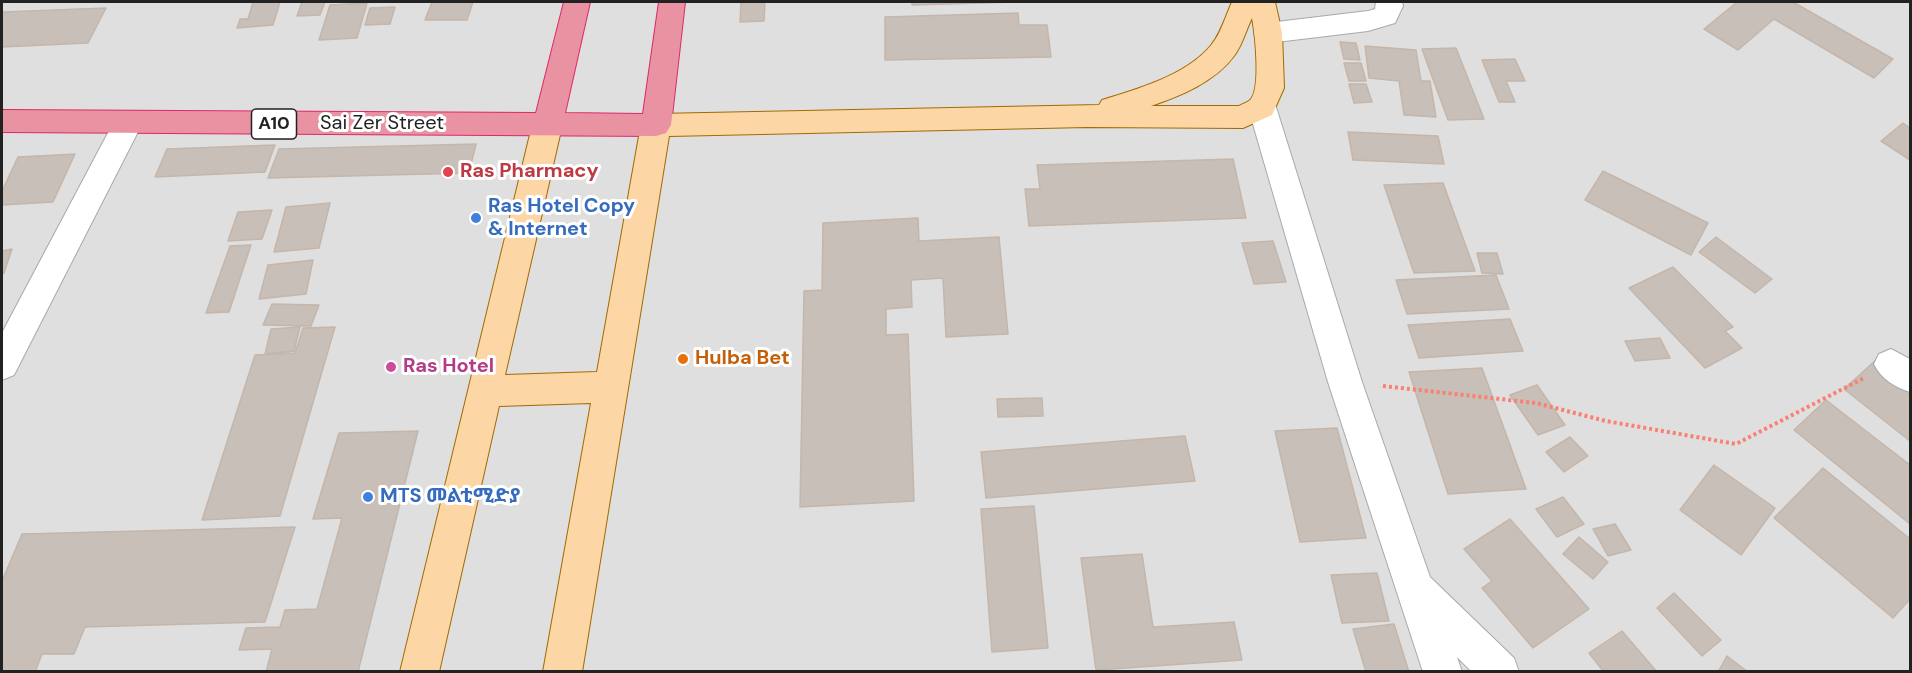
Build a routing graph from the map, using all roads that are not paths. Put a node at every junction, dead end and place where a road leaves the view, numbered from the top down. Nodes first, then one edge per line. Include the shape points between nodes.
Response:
1 (577, 2) edge
2 (672, 2) edge
3 (1245, 2) edge
4 (1262, 2) edge
5 (1389, 2) edge
6 (1268, 33) junction
7 (1262, 107) junction
8 (1087, 116) junction
9 (2, 122) edge
10 (128, 122) junction
11 (656, 125) junction
12 (547, 126) junction
13 (2, 365) edge
14 (610, 387) junction
15 (484, 391) junction
16 (1414, 587) junction
17 (419, 672) edge
18 (562, 672) edge
19 (1443, 672) edge
20 (1500, 672) edge

1 - 12 highway
2 - 11 highway
3 - 8 main road via 1224,50 1196,74 1160,92
4 - 6 main road
5 - 6 street via 1385,16 1368,21
6 - 7 main road via 1270,88
7 - 8 main road via 1243,117
7 - 16 street via 1345,382
8 - 11 main road
9 - 10 highway, Sai Zer Street / A10
10 - 12 highway, Sai Zer Street / A10
10 - 13 street
11 - 12 highway, A10
11 - 14 main road
12 - 15 main road
14 - 15 main road
14 - 18 main road
15 - 17 main road
16 - 19 street
16 - 20 street

